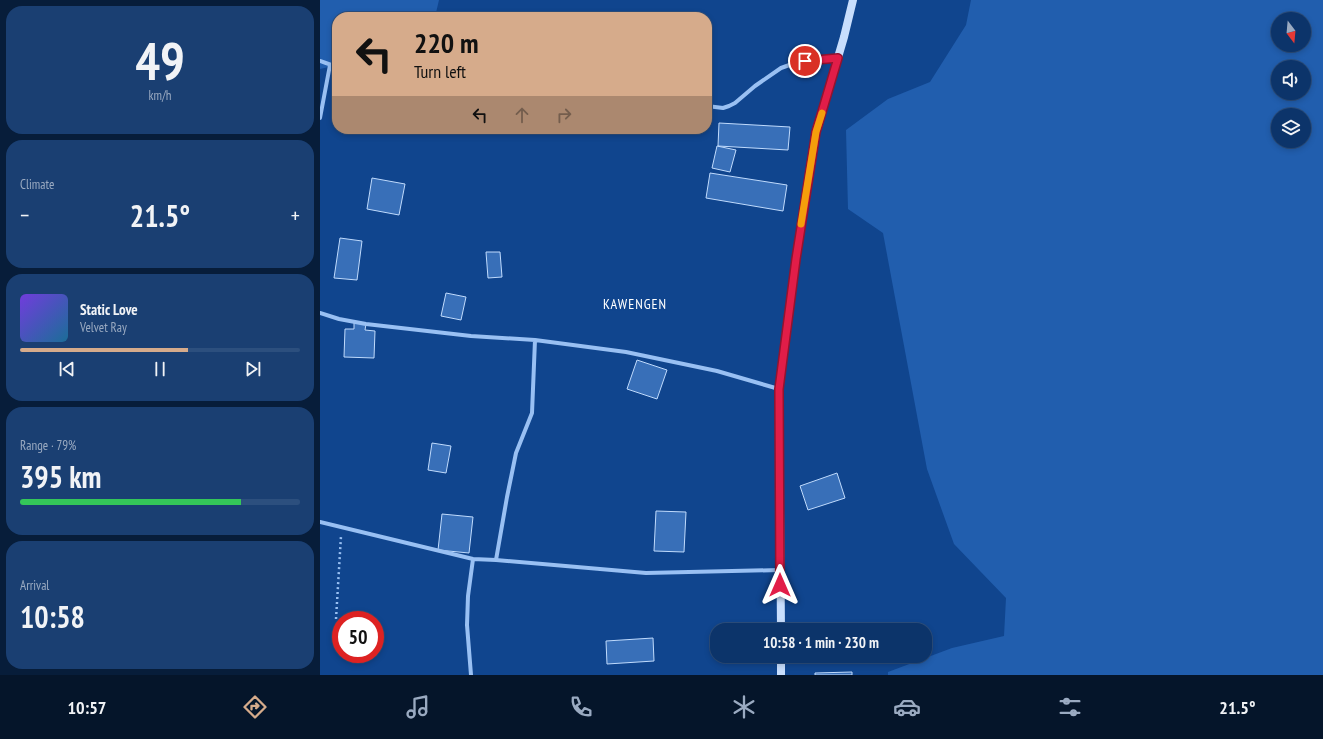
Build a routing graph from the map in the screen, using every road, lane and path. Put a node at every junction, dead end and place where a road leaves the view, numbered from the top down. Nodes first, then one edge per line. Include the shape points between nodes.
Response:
1 (853, 0) edge
2 (838, 58) junction
3 (320, 61) edge
4 (330, 65) joint
5 (712, 107) edge
6 (320, 118) edge
7 (320, 313) edge
8 (535, 340) junction
9 (779, 389) junction
10 (320, 522) edge
11 (342, 528) junction
12 (473, 559) junction
13 (496, 560) junction
14 (780, 570) junction
15 (337, 611) edge
16 (780, 623) edge
17 (781, 663) edge
18 (471, 675) edge
19 (781, 675) edge

1 - 2 main road
2 - 5 street via 795,63 781,68 730,106
2 - 9 main road via 816,132
3 - 4 street
4 - 6 street
7 - 8 street via 366,324 471,336
8 - 9 street via 626,352 717,371
8 - 13 street via 532,413 516,453
9 - 14 main road
10 - 11 street
11 - 12 street
11 - 15 path
12 - 13 street
12 - 18 street via 467,625
13 - 14 street via 646,573
14 - 16 main road
17 - 19 main road

